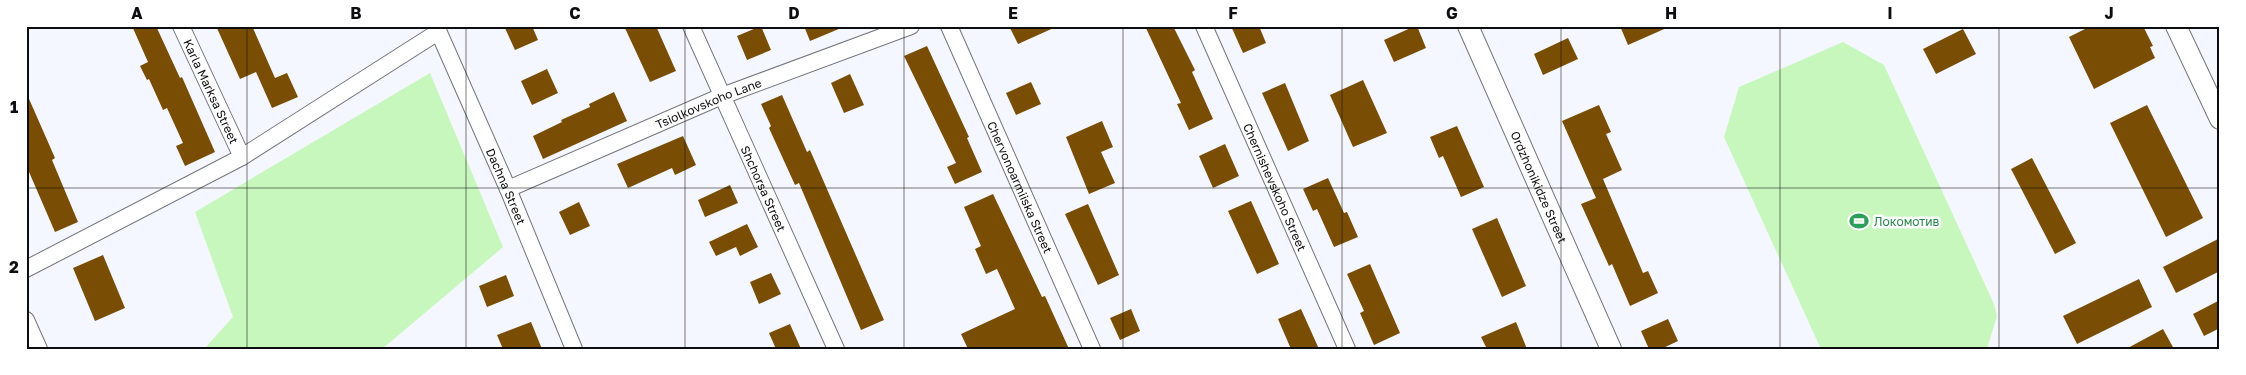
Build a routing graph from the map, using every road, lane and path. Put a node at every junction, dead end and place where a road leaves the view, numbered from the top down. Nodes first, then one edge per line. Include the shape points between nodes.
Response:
1 (181, 26) edge
2 (691, 26) edge
3 (910, 26) edge
4 (949, 26) edge
5 (1204, 26) edge
6 (1468, 26) edge
7 (2176, 26) edge
8 (437, 29) edge
9 (722, 96) junction
10 (2220, 119) edge
11 (242, 157) junction
12 (508, 190) junction
13 (26, 269) edge
14 (26, 320) edge
15 (39, 349) edge
16 (574, 349) edge
17 (836, 349) edge
18 (1092, 349) edge
19 (1347, 349) edge
20 (1611, 349) edge

1 - 11 street, Karla Marksa Street
2 - 9 street, Shchorsa Street
3 - 9 street, Tsiolkovskoho Lane
4 - 18 street, Chervonoarmiiska Street
5 - 19 street, Chernishevskoho Street
6 - 20 main road, Ordzhonikidze Street
7 - 10 main road
8 - 11 street
8 - 12 street, Dachna Street
9 - 12 street, Tsiolkovskoho Lane
9 - 17 street, Shchorsa Street
11 - 13 street
12 - 16 street, Dachna Street
14 - 15 street

